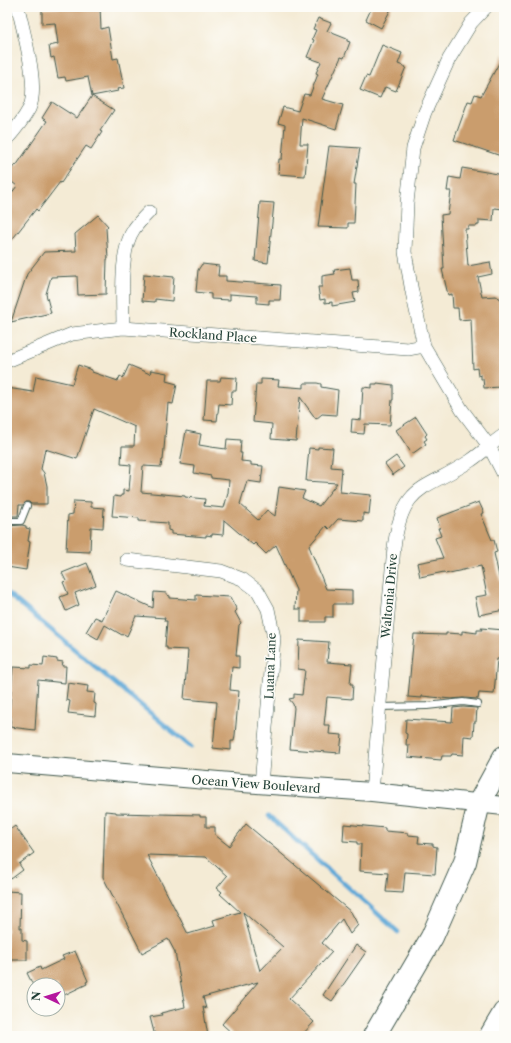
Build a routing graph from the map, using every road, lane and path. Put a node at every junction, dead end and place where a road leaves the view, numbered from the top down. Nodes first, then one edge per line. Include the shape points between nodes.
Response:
1 (18, 7) edge
2 (486, 7) edge
3 (7, 139) edge
4 (149, 212) dead end
5 (123, 328) junction
6 (424, 346) junction
7 (7, 361) edge
8 (504, 435) edge
9 (489, 446) junction
10 (504, 475) edge
11 (27, 506) dead end
12 (7, 521) edge
13 (127, 560) dead end
14 (478, 704) dead end
15 (379, 707) junction
16 (504, 757) edge
17 (7, 763) edge
18 (261, 784) junction
19 (372, 792) junction
20 (479, 802) junction
21 (504, 806) edge
22 (504, 1014) edge
23 (374, 1036) edge
24 (491, 1036) edge

1 - 3 street via 31,68 32,96 29,108
2 - 6 street via 471,23 449,59 425,112 413,148 405,252
4 - 5 street via 134,229 127,245 124,264
5 - 6 street, Rockland Place via 408,349
5 - 7 street, Rockland Place via 72,334
6 - 9 street via 462,410
8 - 9 street, Waltonia Drive
9 - 10 street
9 - 15 street, Waltonia Drive via 470,461 424,486 412,496 404,508 396,530
11 - 12 lane via 21,521
13 - 18 street, Luana Lane via 221,571 242,579 258,591 268,609 274,638
14 - 15 lane via 463,702
15 - 19 street, Waltonia Drive
16 - 20 highway
17 - 18 main road, Ocean View Boulevard
18 - 19 main road, Ocean View Boulevard
19 - 20 main road, Ocean View Boulevard
20 - 21 main road, Ocean View Boulevard
20 - 23 highway via 465,862 432,937
22 - 24 highway

